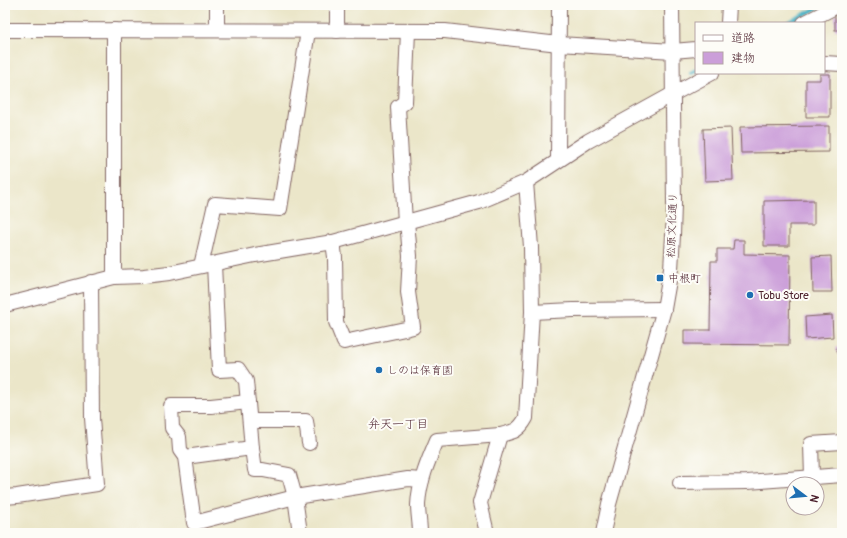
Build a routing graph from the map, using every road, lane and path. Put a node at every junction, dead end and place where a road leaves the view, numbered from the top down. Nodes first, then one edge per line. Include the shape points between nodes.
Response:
1 (217, 5) edge
2 (337, 5) edge
3 (559, 5) edge
4 (672, 5) edge
5 (729, 5) edge
6 (839, 5) edge
7 (728, 22) edge
8 (806, 22) edge
9 (5, 30) edge
10 (114, 30) junction
11 (217, 30) junction
12 (308, 31) junction
13 (337, 31) junction
14 (408, 31) junction
15 (559, 44) junction
16 (695, 49) edge
17 (672, 51) junction
18 (825, 63) edge
19 (842, 64) edge
20 (710, 74) edge
21 (673, 94) junction
22 (558, 159) junction
23 (526, 182) junction
24 (406, 221) junction
25 (333, 242) junction
26 (208, 265) junction
27 (114, 277) junction
28 (92, 282) junction
29 (5, 305) edge
30 (664, 309) junction
31 (532, 312) junction
32 (248, 402) junction
33 (251, 421) junction
34 (500, 435) junction
35 (842, 442) edge
36 (309, 443) dead end
37 (252, 448) junction
38 (185, 457) junction
39 (842, 475) edge
40 (812, 476) edge
41 (825, 476) edge
42 (785, 479) edge
43 (422, 480) junction
44 (680, 483) dead end
45 (5, 497) edge
46 (295, 497) junction
47 (300, 533) edge
48 (420, 533) edge
49 (487, 533) edge
50 (603, 533) edge

1 - 11 street
2 - 13 street
3 - 15 street
4 - 17 street, 松原文化通り
5 - 7 street
6 - 8 street
9 - 10 street
10 - 11 street
10 - 27 street
11 - 12 street
12 - 13 street
12 - 26 street via 280,209 215,204
13 - 14 street
14 - 15 street via 445,31
14 - 24 street via 406,102 398,107
15 - 17 street
15 - 22 street
16 - 17 street
17 - 21 street, 松原文化通り
18 - 19 street
20 - 21 street
21 - 22 street
21 - 30 street, 松原文化通り via 674,235
22 - 23 street
23 - 24 street via 479,202
23 - 31 street via 532,247
24 - 25 street
24 - 25 street via 410,256 408,292 413,326 405,329 344,342 336,322
25 - 26 street
26 - 27 street via 144,276
26 - 32 street via 219,370 238,370 246,381
27 - 28 street
28 - 29 street
28 - 45 street via 92,418 97,484
30 - 31 street
30 - 50 street, 松原文化通り
31 - 34 street via 526,418 521,427
32 - 33 street
32 - 38 street via 211,406 171,406 172,428 179,437 180,450
33 - 36 street via 306,421
33 - 37 street
34 - 43 street via 437,440
34 - 49 street via 480,503
35 - 40 street via 811,444
37 - 38 street
37 - 46 street via 256,470 289,475
38 - 46 street via 194,523
39 - 41 street
42 - 44 street
43 - 46 street via 408,479
43 - 48 street via 418,506
46 - 47 street

